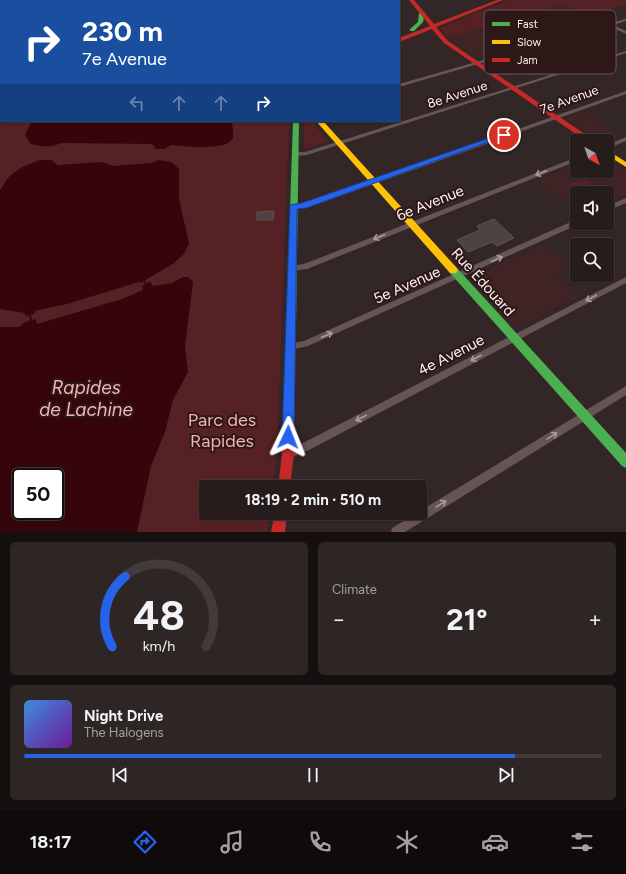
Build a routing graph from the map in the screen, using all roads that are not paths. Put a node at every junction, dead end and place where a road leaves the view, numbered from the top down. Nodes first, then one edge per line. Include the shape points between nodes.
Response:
1 (411, 0) edge
2 (489, 0) edge
3 (501, 0) edge
4 (422, 13) junction
5 (626, 20) edge
6 (616, 23) edge
7 (431, 25) junction
8 (616, 28) edge
9 (412, 30) junction
10 (626, 33) edge
11 (400, 35) edge
12 (400, 40) edge
13 (626, 52) edge
14 (616, 55) edge
15 (484, 61) edge
16 (477, 63) junction
17 (484, 68) edge
18 (493, 74) edge
19 (558, 74) edge
20 (400, 86) edge
21 (514, 88) junction
22 (626, 92) edge
23 (555, 117) junction
24 (296, 122) edge
25 (320, 122) edge
26 (580, 134) edge
27 (626, 139) edge
28 (340, 143) junction
29 (614, 144) edge
30 (295, 154) junction
31 (614, 157) edge
32 (570, 162) edge
33 (626, 165) edge
34 (374, 181) junction
35 (626, 200) edge
36 (614, 206) edge
37 (293, 207) junction
38 (412, 224) junction
39 (570, 225) edge
40 (292, 268) junction
41 (459, 276) junction
42 (626, 280) edge
43 (515, 338) junction
44 (290, 346) junction
45 (626, 390) edge
46 (584, 416) junction
47 (288, 454) junction
48 (626, 462) edge
49 (285, 480) edge
50 (280, 520) edge
51 (278, 532) edge
52 (396, 532) edge

1 - 4 street
2 - 7 street
3 - 7 street
4 - 7 street
4 - 9 street via 420,22
5 - 6 street
7 - 9 street
7 - 12 street
7 - 16 street via 446,42
8 - 10 street
9 - 11 street
13 - 14 street, 8e Avenue
15 - 16 street
16 - 17 street
16 - 20 street
18 - 21 street
19 - 21 street, 8e Avenue
21 - 23 street
21 - 28 street, 8e Avenue
22 - 23 street, 7e Avenue
23 - 26 street
23 - 34 street, 7e Avenue
24 - 30 street
25 - 28 street, Rue Édouard
27 - 29 street
28 - 30 street, 8e Avenue via 305,154
28 - 34 street, Rue Édouard
30 - 37 street
31 - 33 street
32 -> 38 street, 6e Avenue
34 - 37 street, 7e Avenue via 303,206
34 - 38 street, Rue Édouard
35 - 36 street
37 - 40 street
38 -> 40 street, 6e Avenue via 303,267
38 - 41 street, Rue Édouard
41 -> 39 street, 5e Avenue
40 - 44 street
41 - 43 street, Rue Édouard
44 -> 41 street, 5e Avenue via 305,344
42 -> 43 street, 4e Avenue
43 - 46 street, Rue Édouard
43 -> 47 street, 4e Avenue
44 - 47 street
45 - 46 street
46 - 48 street, Rue Édouard
52 -> 46 street
47 - 49 street
50 - 51 street

